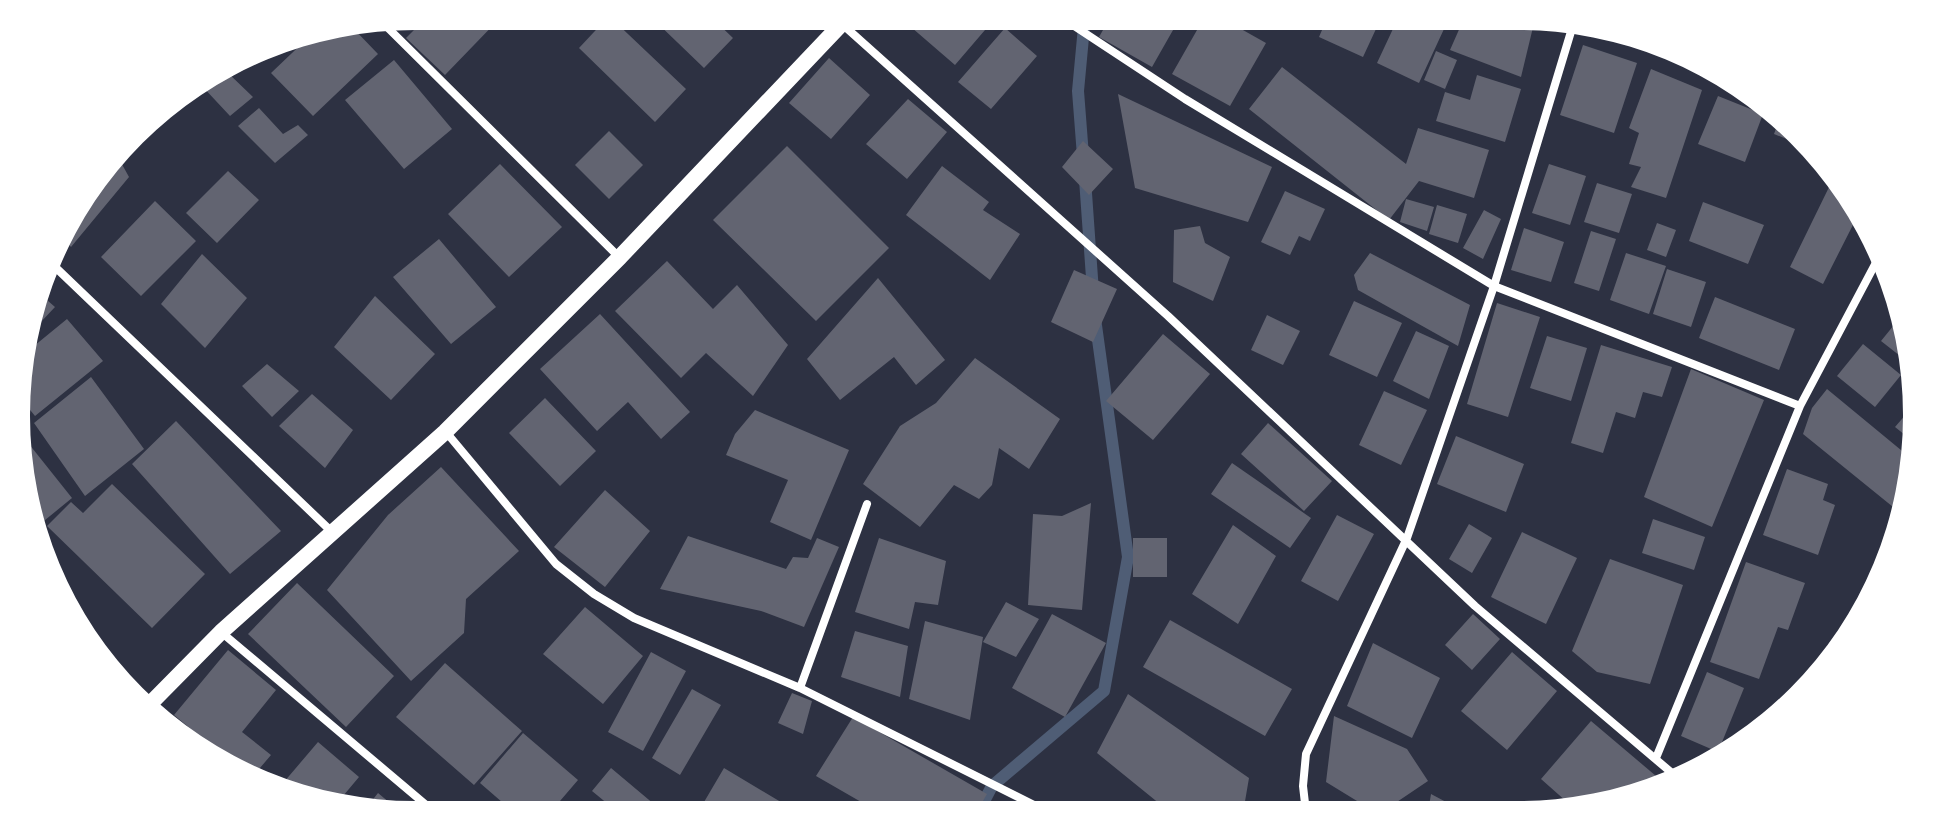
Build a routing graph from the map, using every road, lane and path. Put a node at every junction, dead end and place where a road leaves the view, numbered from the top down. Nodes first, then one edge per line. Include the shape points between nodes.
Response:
1 (836, 30) edge
2 (856, 30) edge
3 (1080, 30) edge
4 (391, 31) edge
5 (1570, 33) edge
6 (620, 257) junction
7 (1874, 267) edge
8 (58, 270) edge
9 (1494, 286) junction
10 (1800, 406) junction
11 (445, 432) junction
12 (867, 504) dead end
13 (332, 533) junction
14 (1407, 538) junction
15 (221, 632) junction
16 (800, 688) junction
17 (155, 699) edge
18 (1656, 758) junction
19 (1669, 770) edge
20 (421, 801) edge
21 (1026, 801) edge
22 (1305, 801) edge

1 - 6 main road
2 - 14 street
3 - 9 street
4 - 6 street
5 - 9 street
6 - 11 main road
7 - 10 street
8 - 13 street
9 - 10 street
9 - 14 street
10 - 18 street
11 - 13 main road
11 - 16 street via 556,564 594,594 634,618
12 - 16 street
13 - 15 main road
14 - 18 street via 1475,606
14 - 22 street via 1306,754
15 - 17 main road
15 - 20 street
16 - 21 street
18 - 19 street

